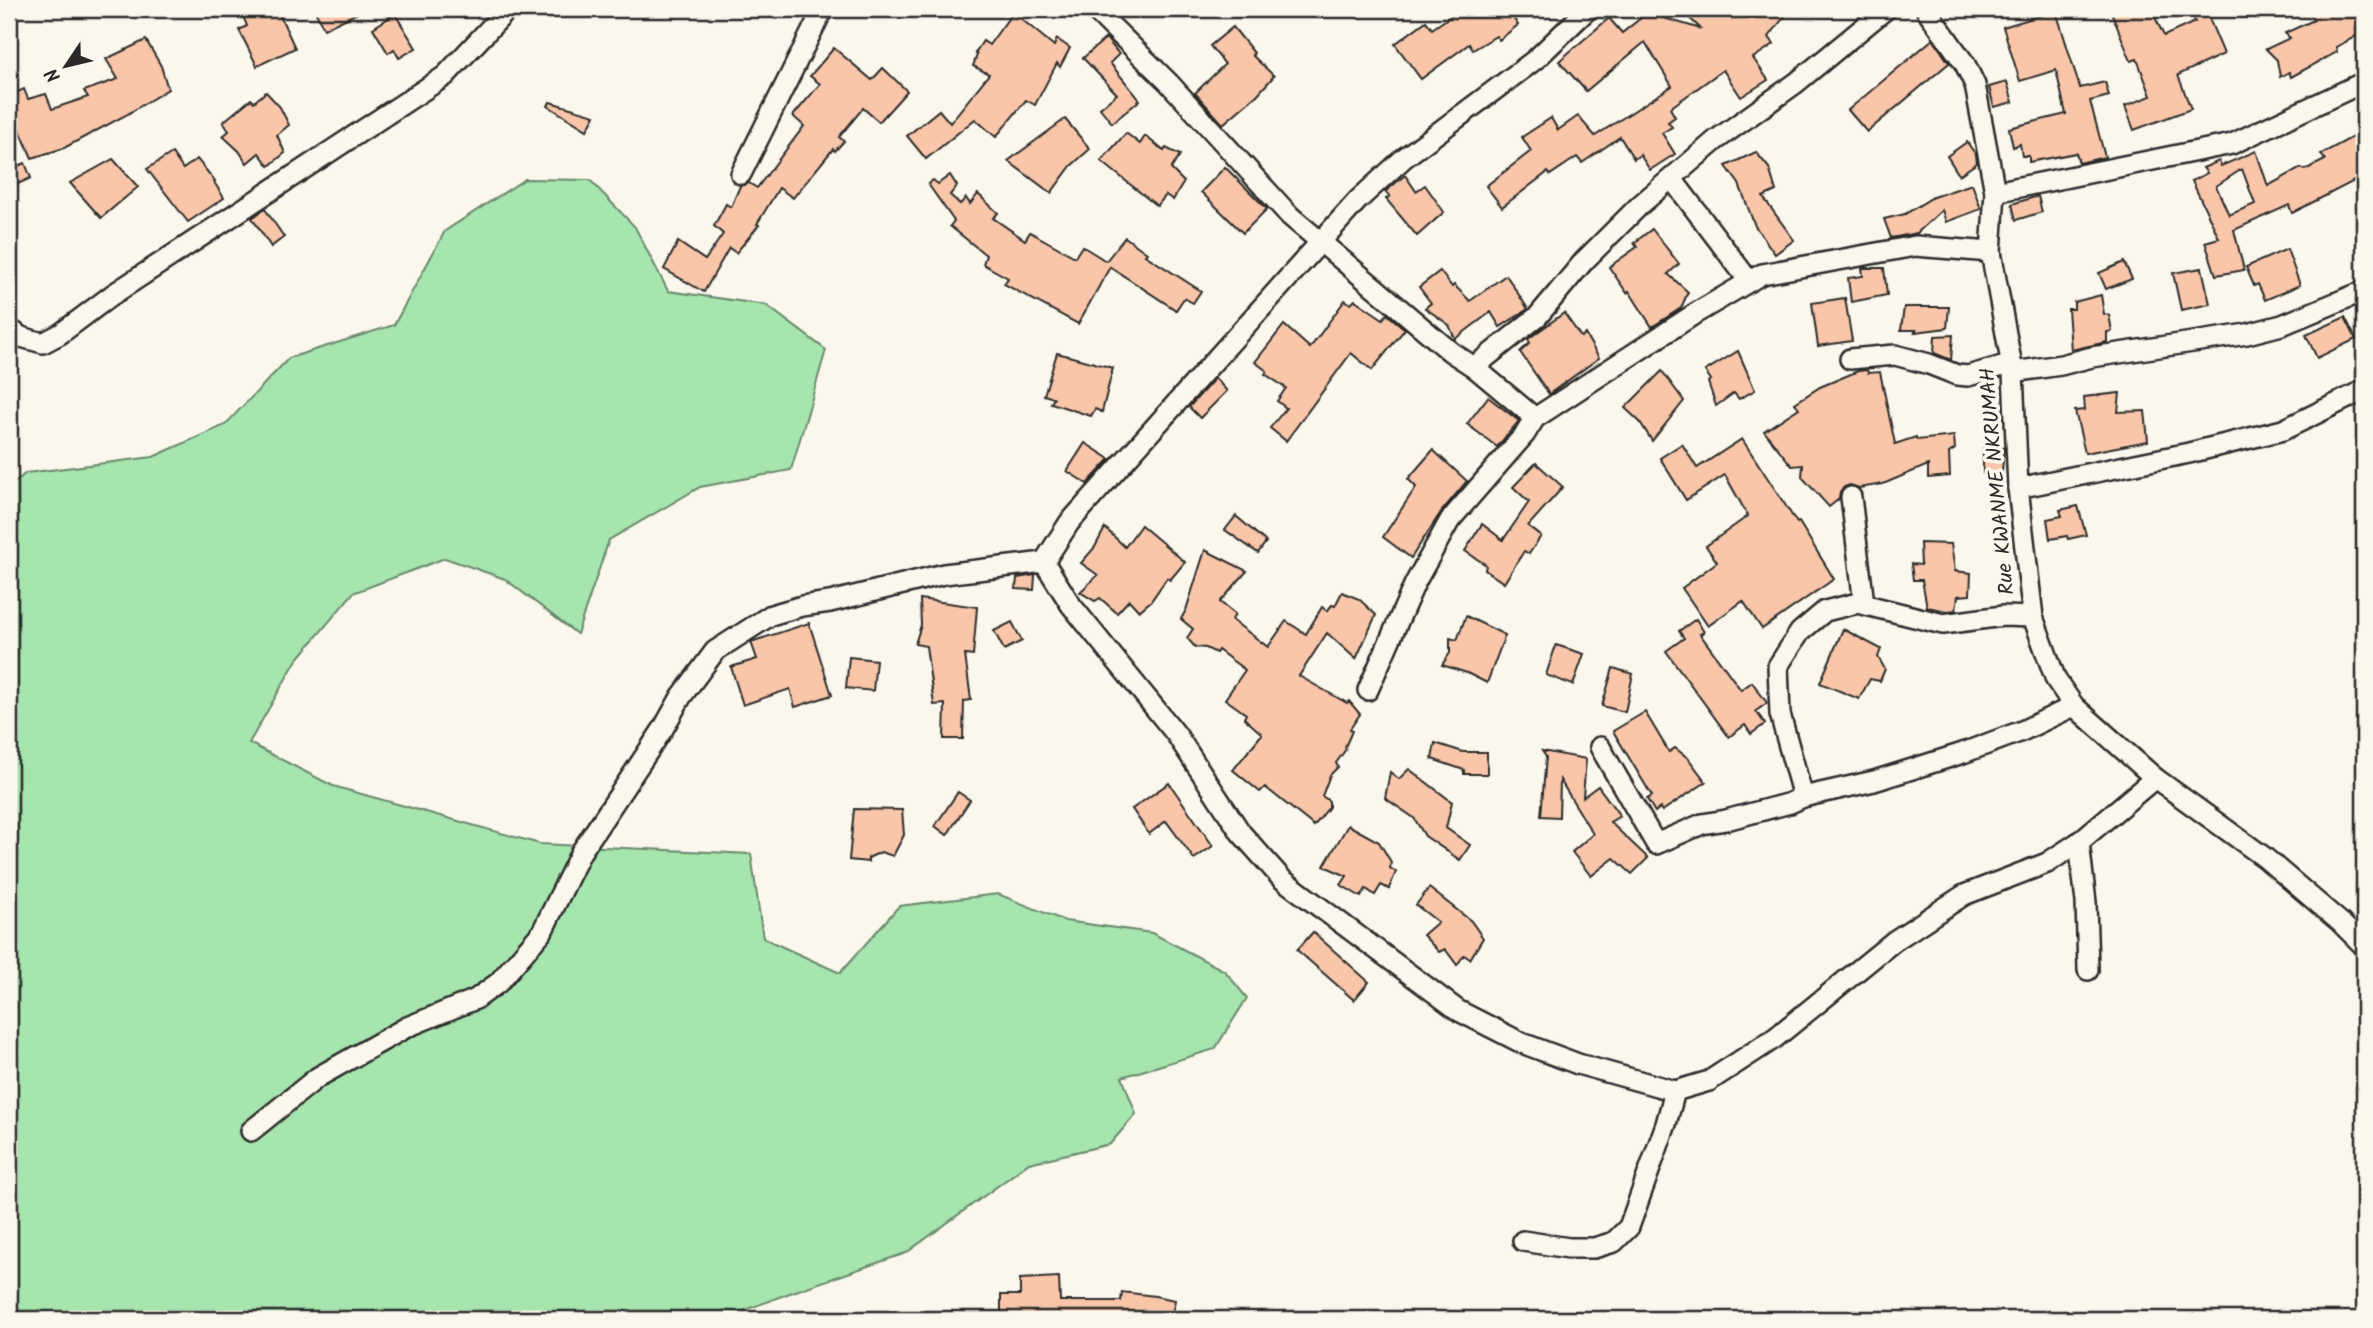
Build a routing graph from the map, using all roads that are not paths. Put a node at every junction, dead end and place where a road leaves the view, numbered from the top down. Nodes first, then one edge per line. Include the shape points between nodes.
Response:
1 (508, 9) edge
2 (823, 9) edge
3 (1094, 9) edge
4 (1588, 9) edge
5 (1886, 9) edge
6 (1926, 9) edge
7 (2364, 82) edge
8 (741, 174) dead end
9 (1672, 179) junction
10 (1995, 192) junction
11 (1319, 243) junction
12 (1991, 252) junction
13 (1749, 281) junction
14 (2364, 291) edge
15 (9, 328) edge
16 (1850, 359) dead end
17 (1475, 368) junction
18 (2013, 372) junction
19 (2364, 390) edge
20 (1535, 418) junction
21 (2018, 488) junction
22 (1851, 497) dead end
23 (1044, 562) junction
24 (1864, 604) junction
25 (2033, 617) junction
26 (1367, 690) dead end
27 (2074, 706) junction
28 (1600, 747) dead end
29 (2155, 778) junction
30 (1803, 797) junction
31 (2079, 842) junction
32 (2364, 946) edge
33 (2088, 970) dead end
34 (1675, 1091) junction
35 (251, 1131) dead end
36 (1523, 1241) dead end

1 - 15 street via 445,76 60,334 43,343
2 - 8 street
3 - 11 street
4 - 11 street via 1536,59 1404,158
5 - 9 street via 1796,83 1716,139
6 - 10 street, Rue KWANME NKRUMAH via 1975,85
7 - 10 street via 2232,144
9 - 13 street
9 - 17 street via 1584,261 1538,316
10 - 12 street, Rue KWANME NKRUMAH
11 - 17 street
11 - 23 street via 1069,523
12 - 13 street via 1915,246 1762,274
12 - 18 street, Rue KWANME NKRUMAH
13 - 20 street
14 - 18 street via 2282,325 2247,334
16 - 18 street via 1895,355 1957,375 1980,374 2006,365
17 - 20 street
18 - 21 street, Rue KWANME NKRUMAH
19 - 21 street via 2283,430
20 - 26 street via 1450,520 1415,583
21 - 25 street, Rue KWANME NKRUMAH
22 - 24 street
23 - 34 street via 1079,615 1176,734 1241,833 1282,878 1460,1012 1578,1064
23 - 35 street via 944,573 802,606 771,615 715,651 582,852 542,932 498,983 476,999 408,1027 318,1077
24 - 25 street via 1943,624
24 - 30 street via 1825,611 1800,632 1778,666 1780,715
25 - 27 street, Rue KWANME NKRUMAH via 2056,680
27 - 29 street, Rue KWANME NKRUMAH
27 - 30 street via 1963,753
28 - 30 street via 1656,844 1702,824
29 - 31 street
29 - 32 street, Rue KWANME NKRUMAH via 2264,857
31 - 33 street
31 - 34 street via 2033,870 1964,895 1894,941 1774,1038 1709,1081
34 - 36 street via 1629,1227 1614,1242 1569,1248

